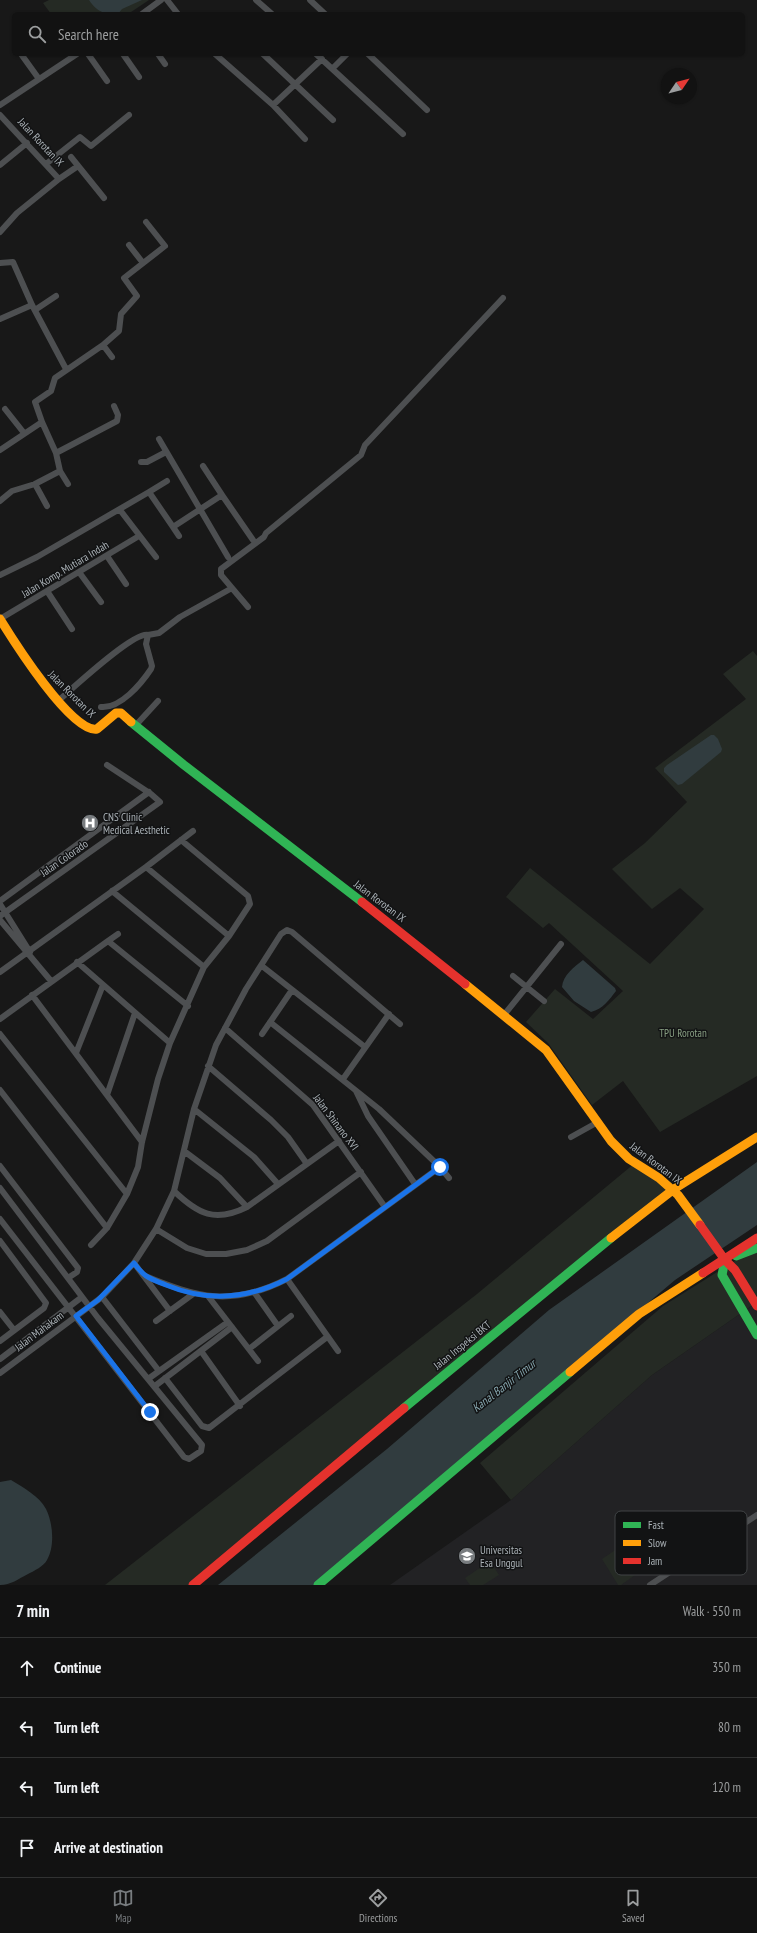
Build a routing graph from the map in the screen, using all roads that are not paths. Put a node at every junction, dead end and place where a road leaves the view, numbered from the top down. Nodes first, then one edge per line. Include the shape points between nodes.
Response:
1 (167, 0) edge
2 (257, 0) edge
3 (310, 0) edge
4 (160, 1) edge
5 (145, 12) edge
6 (176, 12) edge
7 (270, 12) edge
8 (323, 12) edge
9 (22, 56) edge
10 (66, 56) edge
11 (73, 56) edge
12 (89, 56) edge
13 (124, 56) edge
14 (159, 56) edge
15 (217, 56) edge
16 (265, 56) edge
17 (318, 56) edge
18 (344, 56) edge
19 (370, 56) edge
20 (68, 59) junction
21 (322, 59) junction
22 (165, 64) dead end
23 (332, 69) junction
24 (139, 77) dead end
25 (39, 79) junction
26 (107, 81) dead end
27 (295, 85) junction
28 (0, 105) edge
29 (273, 105) junction
30 (427, 110) dead end
31 (129, 115) dead end
32 (2, 119) edge
33 (333, 120) dead end
34 (403, 134) dead end
35 (305, 139) dead end
36 (26, 143) junction
37 (71, 157) dead end
38 (46, 164) junction
39 (0, 165) edge
40 (78, 166) junction
41 (59, 179) junction
42 (104, 198) dead end
43 (146, 222) dead end
44 (0, 232) edge
45 (129, 245) dead end
46 (0, 263) edge
47 (143, 263) junction
48 (56, 296) dead end
49 (503, 298) dead end
50 (34, 307) junction
51 (0, 319) edge
52 (103, 345) junction
53 (112, 357) dead end
54 (66, 369) junction
55 (114, 406) dead end
56 (5, 409) dead end
57 (42, 422) junction
58 (24, 433) junction
59 (159, 439) dead end
60 (0, 450) edge
61 (166, 452) junction
62 (56, 453) junction
63 (140, 462) dead end
64 (203, 466) dead end
65 (60, 471) junction
66 (168, 481) dead end
67 (35, 484) junction
68 (68, 484) dead end
69 (149, 492) junction
70 (222, 495) junction
71 (0, 501) edge
72 (47, 506) dead end
73 (200, 509) junction
74 (120, 510) junction
75 (173, 527) junction
76 (139, 536) junction
77 (179, 536) dead end
78 (253, 540) dead end
79 (107, 556) junction
80 (156, 557) dead end
81 (228, 557) dead end
82 (79, 572) junction
83 (0, 575) edge
84 (126, 584) dead end
85 (232, 588) junction
86 (47, 591) junction
87 (100, 602) dead end
88 (248, 607) dead end
89 (0, 619) edge
90 (72, 629) dead end
91 (148, 635) junction
92 (58, 701) junction
93 (158, 701) dead end
94 (101, 707) dead end
95 (136, 724) junction
96 (107, 765) dead end
97 (149, 792) junction
98 (194, 831) dead end
99 (182, 840) junction
100 (146, 867) junction
101 (112, 891) junction
102 (0, 901) edge
103 (0, 904) edge
104 (3, 914) edge
105 (0, 920) edge
106 (118, 934) dead end
107 (229, 936) junction
108 (108, 941) junction
109 (561, 944) dead end
110 (30, 954) junction
111 (77, 962) junction
112 (262, 966) junction
113 (204, 967) junction
114 (0, 972) edge
115 (513, 976) dead end
116 (50, 981) junction
117 (103, 985) junction
118 (527, 987) junction
119 (292, 990) junction
120 (32, 995) junction
121 (544, 1001) dead end
122 (188, 1006) junction
123 (136, 1013) junction
124 (390, 1014) junction
125 (504, 1015) junction
126 (0, 1019) edge
127 (270, 1022) junction
128 (400, 1024) dead end
129 (225, 1028) junction
130 (0, 1034) edge
131 (262, 1034) dead end
132 (170, 1043) junction
133 (365, 1047) junction
134 (76, 1053) junction
135 (208, 1066) junction
136 (343, 1079) junction
137 (0, 1090) edge
138 (355, 1090) junction
139 (107, 1095) junction
140 (194, 1109) junction
141 (598, 1122) junction
142 (571, 1137) dead end
143 (757, 1137) edge
144 (339, 1141) junction
145 (142, 1142) junction
146 (184, 1151) junction
147 (307, 1164) junction
148 (0, 1166) edge
149 (440, 1167) junction
150 (361, 1172) junction
151 (449, 1178) dead end
152 (278, 1184) junction
153 (415, 1184) junction
154 (0, 1188) edge
155 (174, 1191) junction
156 (676, 1192) junction
157 (127, 1194) junction
158 (247, 1207) junction
159 (385, 1207) junction
160 (0, 1219) edge
161 (107, 1228) junction
162 (156, 1229) junction
163 (757, 1238) edge
164 (0, 1241) edge
165 (91, 1245) dead end
166 (757, 1248) edge
167 (725, 1260) junction
168 (134, 1263) junction
169 (143, 1275) junction
170 (68, 1278) junction
171 (287, 1279) junction
172 (254, 1292) junction
173 (194, 1294) junction
174 (208, 1296) junction
175 (82, 1297) junction
176 (102, 1297) junction
177 (90, 1306) junction
178 (757, 1306) edge
179 (68, 1307) junction
180 (170, 1311) junction
181 (0, 1312) edge
182 (76, 1316) junction
183 (291, 1316) dead end
184 (156, 1321) dead end
185 (228, 1322) junction
186 (278, 1326) junction
187 (232, 1327) junction
188 (14, 1330) junction
189 (757, 1335) edge
190 (327, 1337) junction
191 (0, 1341) edge
192 (248, 1349) junction
193 (201, 1351) junction
194 (338, 1351) dead end
195 (0, 1359) edge
196 (258, 1361) dead end
197 (162, 1370) junction
198 (0, 1373) edge
199 (167, 1376) junction
200 (148, 1379) junction
201 (154, 1386) junction
202 (240, 1406) junction
203 (757, 1515) edge
204 (747, 1522) edge
205 (665, 1575) edge
206 (193, 1585) edge
207 (318, 1585) edge
208 (650, 1585) edge

1 - 6 street
2 - 7 street
3 - 8 street
4 - 5 street
9 - 25 street
10 - 20 street
11 - 20 street
12 - 26 street
13 - 24 street
14 - 22 street
15 - 29 street
16 - 27 street
17 - 21 street
18 - 23 street
19 - 30 street
20 - 25 street
21 - 23 street
21 - 27 street
23 - 34 street
25 - 28 street
27 - 29 street
27 - 33 street
29 - 35 street
31 - 38 street via 91,146 80,137
32 - 36 street, Jalan Rorotan IX
36 - 38 street, Jalan Rorotan IX
36 - 39 street
37 - 40 street
38 - 41 street, Jalan Rorotan IX
40 - 41 street
40 - 42 street
41 - 44 street, Jalan Rorotan IX via 16,213
43 - 47 street via 165,246
45 - 47 street
46 - 50 street via 12,262
47 - 52 street via 124,278 137,296 121,314 119,331
48 - 50 street
49 - 85 street via 365,445 361,455 264,537 221,568 220,573
50 - 51 street
50 - 54 street
52 - 53 street
52 - 54 street
54 - 57 street via 54,379 51,391 36,401
55 - 62 street via 118,415 117,421
56 - 58 street
57 - 58 street
57 - 62 street
58 - 60 street
59 - 61 street
61 - 63 street via 147,462
61 - 73 street
62 - 65 street
64 - 70 street
65 - 67 street
65 - 68 street
66 - 69 street
67 - 71 street via 12,491
67 - 72 street
69 - 74 street
69 - 75 street
70 - 73 street
70 - 78 street
73 - 75 street
73 - 81 street
74 - 76 street
74 - 83 street
75 - 77 street
76 - 79 street, Jalan Komp. Mutiara Indah
76 - 80 street
79 - 82 street, Jalan Komp. Mutiara Indah
79 - 84 street
82 - 86 street, Jalan Komp. Mutiara Indah
82 - 87 street
85 - 88 street
85 - 91 street via 180,617 159,633
86 - 89 street, Jalan Komp. Mutiara Indah
86 - 90 street
89 - 92 street, Jalan Rorotan IX via 19,651
91 - 92 street via 140,634 125,644
91 - 94 street via 146,644 152,668 121,702
92 - 95 street, Jalan Rorotan IX via 90,729 100,729 119,712
93 - 95 street
95 - 125 street, Jalan Rorotan IX via 196,774 395,927
96 - 97 street
97 - 102 street, Jalan Colorado
97 - 104 street, Jalan Colorado via 160,802
98 - 99 street
99 - 100 street
99 - 107 street via 250,899 250,906
100 - 101 street
100 - 107 street
101 - 110 street
101 - 113 street
103 - 104 street
104 - 110 street
105 - 110 street
106 - 108 street
107 - 113 street
108 - 111 street
108 - 122 street
109 - 118 street
110 - 114 street
110 - 116 street
111 - 116 street
111 - 117 street
112 - 119 street
112 - 124 street, Jalan Mahakam via 281,934 289,930
112 - 129 street, Jalan Mahakam
113 - 122 street
115 - 118 street
116 - 120 street
117 - 123 street
117 - 134 street
118 - 121 street
118 - 125 street
119 - 127 street
119 - 133 street
120 - 126 street
120 - 134 street
122 - 132 street
123 - 132 street
123 - 139 street
124 - 128 street
124 - 133 street
125 - 141 street, Jalan Rorotan IX via 546,1050
127 - 131 street
127 - 136 street
129 - 135 street, Jalan Mahakam
129 - 144 street, Jalan Shinano XVI via 313,1105
130 - 157 street
132 - 145 street
133 - 136 street
134 - 139 street
135 - 140 street, Jalan Mahakam
135 - 147 street via 288,1137
136 - 138 street
137 - 161 street
138 - 149 street via 379,1109
138 - 153 street via 368,1116
139 - 145 street
140 - 146 street, Jalan Mahakam
140 - 152 street via 254,1157
141 - 142 street
141 - 156 street, Jalan Rorotan IX via 624,1154
143 - 156 street, Jalan Inspeksi BKT
144 - 147 street
144 - 150 street, Jalan Shinano XVI
145 - 157 street via 138,1168
146 - 155 street, Jalan Mahakam
146 - 158 street via 220,1178
147 - 152 street
148 - 170 street via 78,1268 77,1272
149 - 151 street
149 - 153 street
150 - 159 street, Jalan Shinano XVI
150 - 162 street via 267,1241 247,1250 206,1254 187,1248
152 - 158 street
153 - 159 street
154 - 170 street
155 - 158 street via 191,1207 205,1214 220,1216
155 - 162 street, Jalan Mahakam
156 - 167 street, Jalan Rorotan IX
156 - 206 street, Jalan Inspeksi BKT via 614,1235
157 - 161 street
159 - 171 street
160 - 179 street
161 - 165 street
162 - 168 street, Jalan Mahakam
163 - 167 street
164 - 188 street via 46,1303 44,1308
166 - 167 street
167 - 178 street, Jalan Rorotan IX via 735,1270
167 - 189 street via 722,1275
167 - 207 street via 639,1314
168 - 169 street
168 - 176 street, Jalan Mahakam
169 - 173 street
169 - 180 street
170 - 175 street
171 - 172 street
171 - 190 street
172 - 174 street via 230,1297
172 - 186 street
173 - 174 street
173 - 180 street
174 - 185 street
175 - 177 street
175 - 179 street, Jalan Mahakam
176 - 177 street, Jalan Mahakam
176 - 197 street
177 - 182 street, Jalan Mahakam
177 - 200 street
179 - 182 street
179 - 195 street, Jalan Mahakam
180 - 184 street
181 - 188 street
182 - 198 street, Jalan Mahakam
182 - 201 street via 184,1457 191,1459 201,1451 202,1446
183 - 186 street
185 - 187 street
185 - 197 street
186 - 192 street
187 - 192 street
187 - 193 street
188 - 191 street
190 - 194 street
190 - 202 street
192 - 196 street
193 - 199 street
193 - 202 street
197 - 199 street
197 - 200 street
199 - 201 street
199 - 202 street via 202,1426 207,1428
200 - 201 street
203 - 204 street
205 - 208 street

